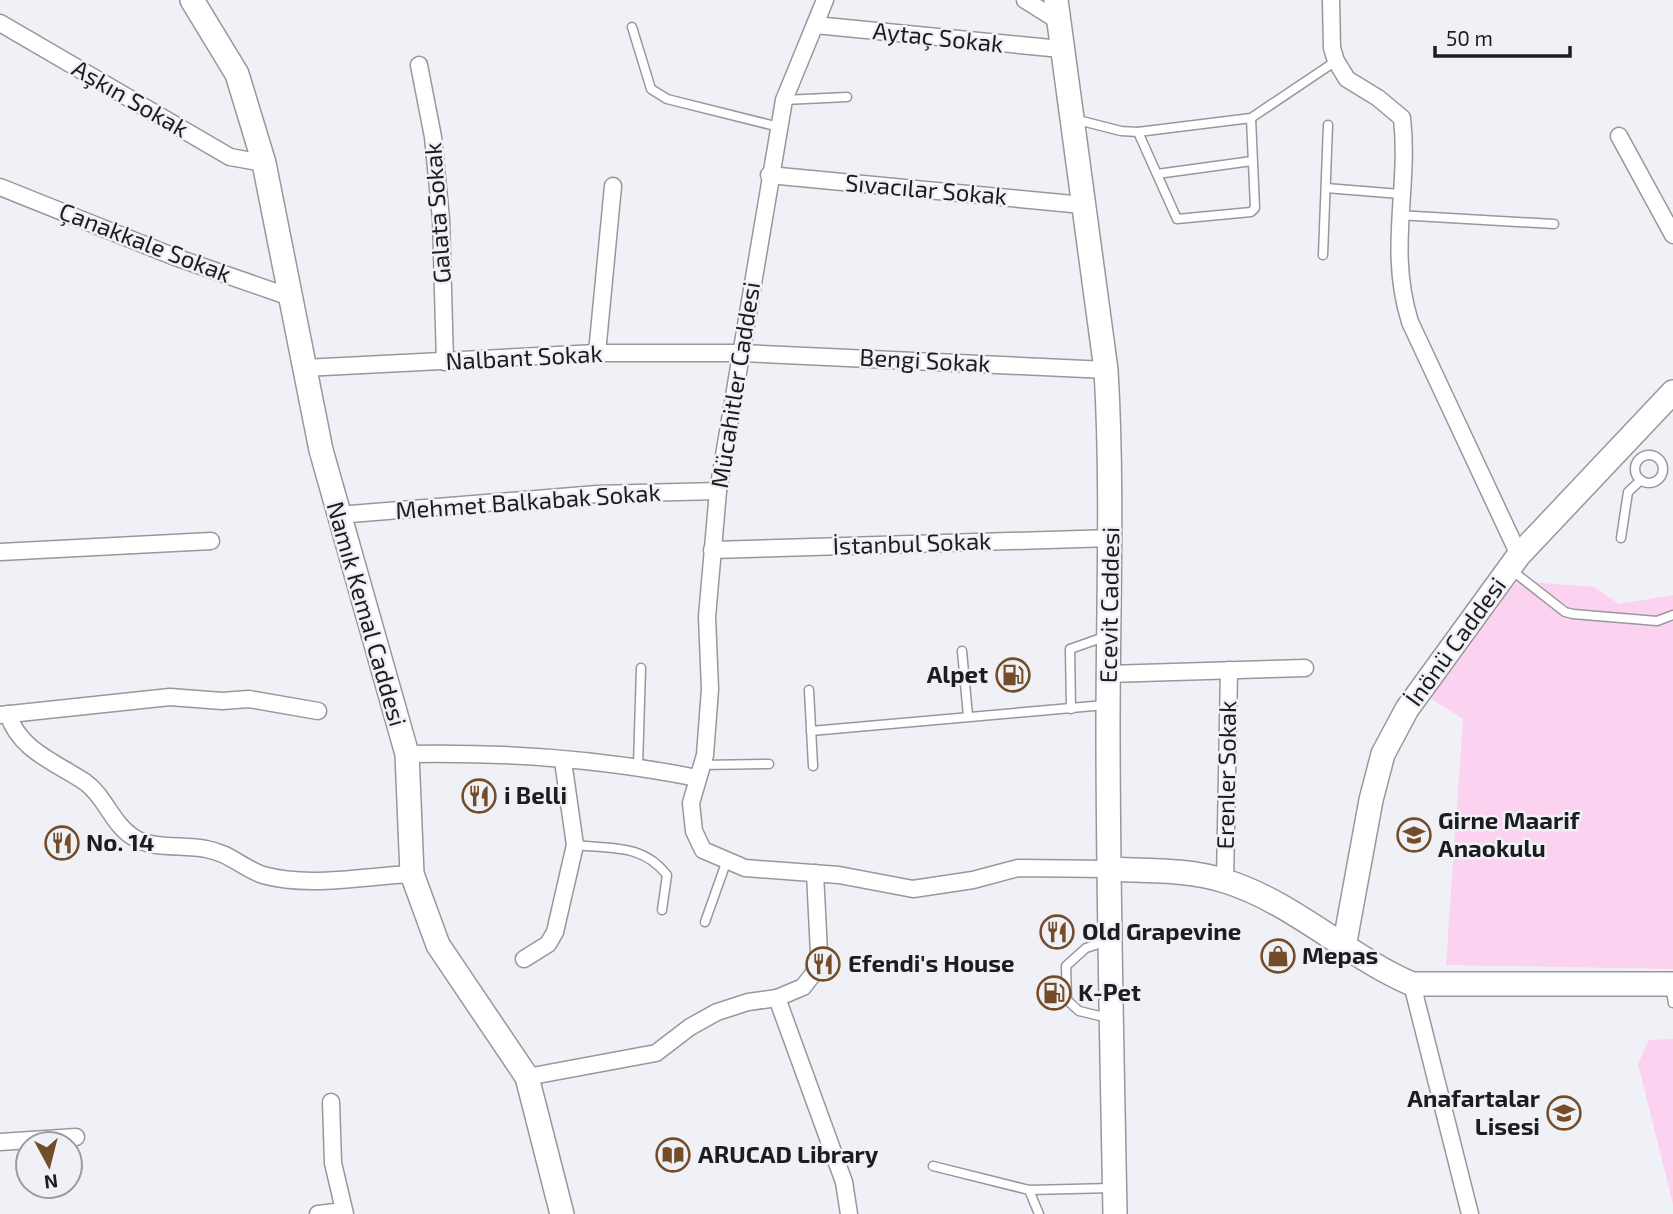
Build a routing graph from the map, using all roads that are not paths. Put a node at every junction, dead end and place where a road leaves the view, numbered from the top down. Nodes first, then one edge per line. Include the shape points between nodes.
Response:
1 (192, 0) edge
2 (825, 0) edge
3 (1025, 0) edge
4 (1331, 0) edge
5 (1057, 10) edge
6 (0, 23) edge
7 (815, 25) junction
8 (632, 27) dead end
9 (1061, 49) junction
10 (1336, 61) junction
11 (419, 65) dead end
12 (847, 97) dead end
13 (784, 100) junction
14 (1071, 118) junction
15 (1251, 118) junction
16 (1328, 125) dead end
17 (779, 127) junction
18 (1138, 132) junction
19 (1619, 136) dead end
20 (1252, 161) junction
21 (264, 163) junction
22 (1157, 174) junction
23 (769, 175) junction
24 (613, 186) dead end
25 (0, 187) edge
26 (1326, 188) junction
27 (1400, 194) junction
28 (1083, 205) junction
29 (1398, 215) junction
30 (1555, 224) dead end
31 (1673, 235) edge
32 (1323, 255) dead end
33 (290, 297) junction
34 (597, 353) junction
35 (743, 353) junction
36 (445, 362) junction
37 (304, 368) junction
38 (1106, 370) junction
39 (1673, 392) edge
40 (1615, 452) junction
41 (1636, 463) junction
42 (1641, 480) junction
43 (718, 491) junction
44 (338, 515) junction
45 (1112, 538) junction
46 (1621, 538) dead end
47 (211, 541) dead end
48 (712, 550) junction
49 (0, 552) edge
50 (1513, 562) junction
51 (1673, 615) edge
52 (1108, 635) junction
53 (962, 651) dead end
54 (641, 668) dead end
55 (1305, 668) dead end
56 (1229, 670) junction
57 (1108, 674) junction
58 (809, 690) dead end
59 (1108, 705) junction
60 (1071, 709) junction
61 (318, 711) dead end
62 (3, 712) edge
63 (968, 716) junction
64 (811, 731) junction
65 (407, 754) junction
66 (563, 761) junction
67 (769, 764) dead end
68 (638, 766) junction
69 (813, 766) dead end
70 (699, 772) junction
71 (575, 845) junction
72 (727, 860) junction
73 (1108, 869) junction
74 (815, 873) junction
75 (412, 874) junction
76 (1225, 881) junction
77 (662, 910) dead end
78 (705, 922) dead end
79 (1110, 940) junction
80 (1344, 947) junction
81 (524, 959) dead end
82 (1412, 984) junction
83 (1672, 990) edge
84 (777, 998) junction
85 (1111, 1019) junction
86 (527, 1077) junction
87 (331, 1102) dead end
88 (933, 1166) dead end
89 (1115, 1188) junction
90 (1029, 1190) junction
91 (345, 1212) edge
92 (318, 1214) edge
93 (562, 1214) edge
94 (849, 1214) edge
95 (1039, 1214) edge
96 (1115, 1214) edge
97 (1470, 1214) edge

1 - 21 street, Namık Kemal Caddesi via 237,74
2 - 7 street, Mücahitler Caddesi
3 - 5 street
4 - 10 street
5 - 9 street, Ecevit Caddesi
6 - 21 street, Aşkın Sokak via 230,157
7 - 9 street, Aytaç Sokak
7 - 13 street, Mücahitler Caddesi
8 - 17 lane via 651,89 667,99
9 - 14 street, Ecevit Caddesi
10 - 15 lane
10 - 27 street via 1348,79 1402,118
11 - 36 street, Galata Sokak via 433,137 441,219
12 - 13 lane
13 - 17 street, Mücahitler Caddesi
14 - 18 lane
14 - 28 street, Ecevit Caddesi
15 - 18 lane
15 - 20 lane
16 - 26 lane
17 - 23 street, Mücahitler Caddesi
18 - 22 lane
19 - 31 street
20 - 22 lane
20 - 22 lane via 1255,208 1251,212 1177,219
21 - 33 street, Namık Kemal Caddesi
23 - 28 street, Sıvacılar Sokak
23 - 35 street, Mücahitler Caddesi
24 - 34 street
25 - 33 street, Çanakkale Sokak
26 - 27 lane
26 - 32 lane
27 - 29 street
28 - 38 street, Ecevit Caddesi
29 - 30 lane
29 - 50 street via 1401,293 1410,322
33 - 37 street, Namık Kemal Caddesi
34 - 35 street, Nalbant Sokak
34 - 36 street, Nalbant Sokak
35 - 38 street, Bengi Sokak
35 - 43 street, Mücahitler Caddesi
36 - 37 street, Nalbant Sokak
37 - 44 street, Namık Kemal Caddesi
38 - 45 street, Ecevit Caddesi
39 - 40 street, İnönü Caddesi
40 - 41 lane
40 - 50 street, İnönü Caddesi
41 - 42 lane
41 - 42 lane via 1652,455 1662,462 1659,480
42 - 46 lane via 1628,492
43 - 44 street, Mehmet Balkabak Sokak via 597,494
43 - 48 street, Mücahitler Caddesi
44 - 65 street, Namık Kemal Caddesi
45 - 48 street, İstanbul Sokak
45 - 52 street, Ecevit Caddesi
47 - 49 street
48 - 70 street, Mücahitler Caddesi via 707,617 710,689
50 - 51 lane via 1564,612 1657,621
50 - 80 street, İnönü Caddesi via 1407,709 1383,754
52 - 57 street, Ecevit Caddesi
52 - 60 lane via 1070,649
53 - 63 lane
54 - 68 lane
55 - 56 street
56 - 57 street
56 - 76 street, Erenler Sokak
57 - 59 street, Ecevit Caddesi
58 - 64 lane
59 - 60 lane
59 - 73 street, Ecevit Caddesi
60 - 63 lane
61 - 62 street via 250,699 170,697
62 - 75 street via 25,744 89,785 122,828 145,843 206,849 229,855 256,872 281,877
63 - 64 lane
64 - 69 lane
65 - 66 street via 476,752
65 - 75 street, Namık Kemal Caddesi
66 - 68 street
66 - 71 street
67 - 70 lane
68 - 70 street
70 - 72 street, Mücahitler Caddesi via 691,803 694,831 703,850
71 - 77 lane via 654,859 667,876
71 - 81 street via 555,932 548,944
72 - 74 street, Mücahitler Caddesi via 745,868
72 - 78 lane
73 - 74 street, Mücahitler Caddesi via 1018,868 913,889
73 - 76 street via 1186,873
73 - 79 street, Ecevit Caddesi
74 - 84 street via 819,953 814,972 803,987
75 - 86 street, Namık Kemal Caddesi via 438,945
76 - 80 street via 1276,905
79 - 85 street, Ecevit Caddesi
79 - 85 lane via 1086,948 1066,966 1067,1000 1079,1011
80 - 82 street
82 - 83 street
82 - 97 street
84 - 86 street via 717,1012 656,1053
84 - 94 street via 845,1182
85 - 89 street, Ecevit Caddesi
86 - 93 street, Namık Kemal Caddesi
87 - 91 street via 333,1163
88 - 90 lane
89 - 90 lane
89 - 96 street, Ecevit Caddesi
90 - 95 lane
91 - 92 street

